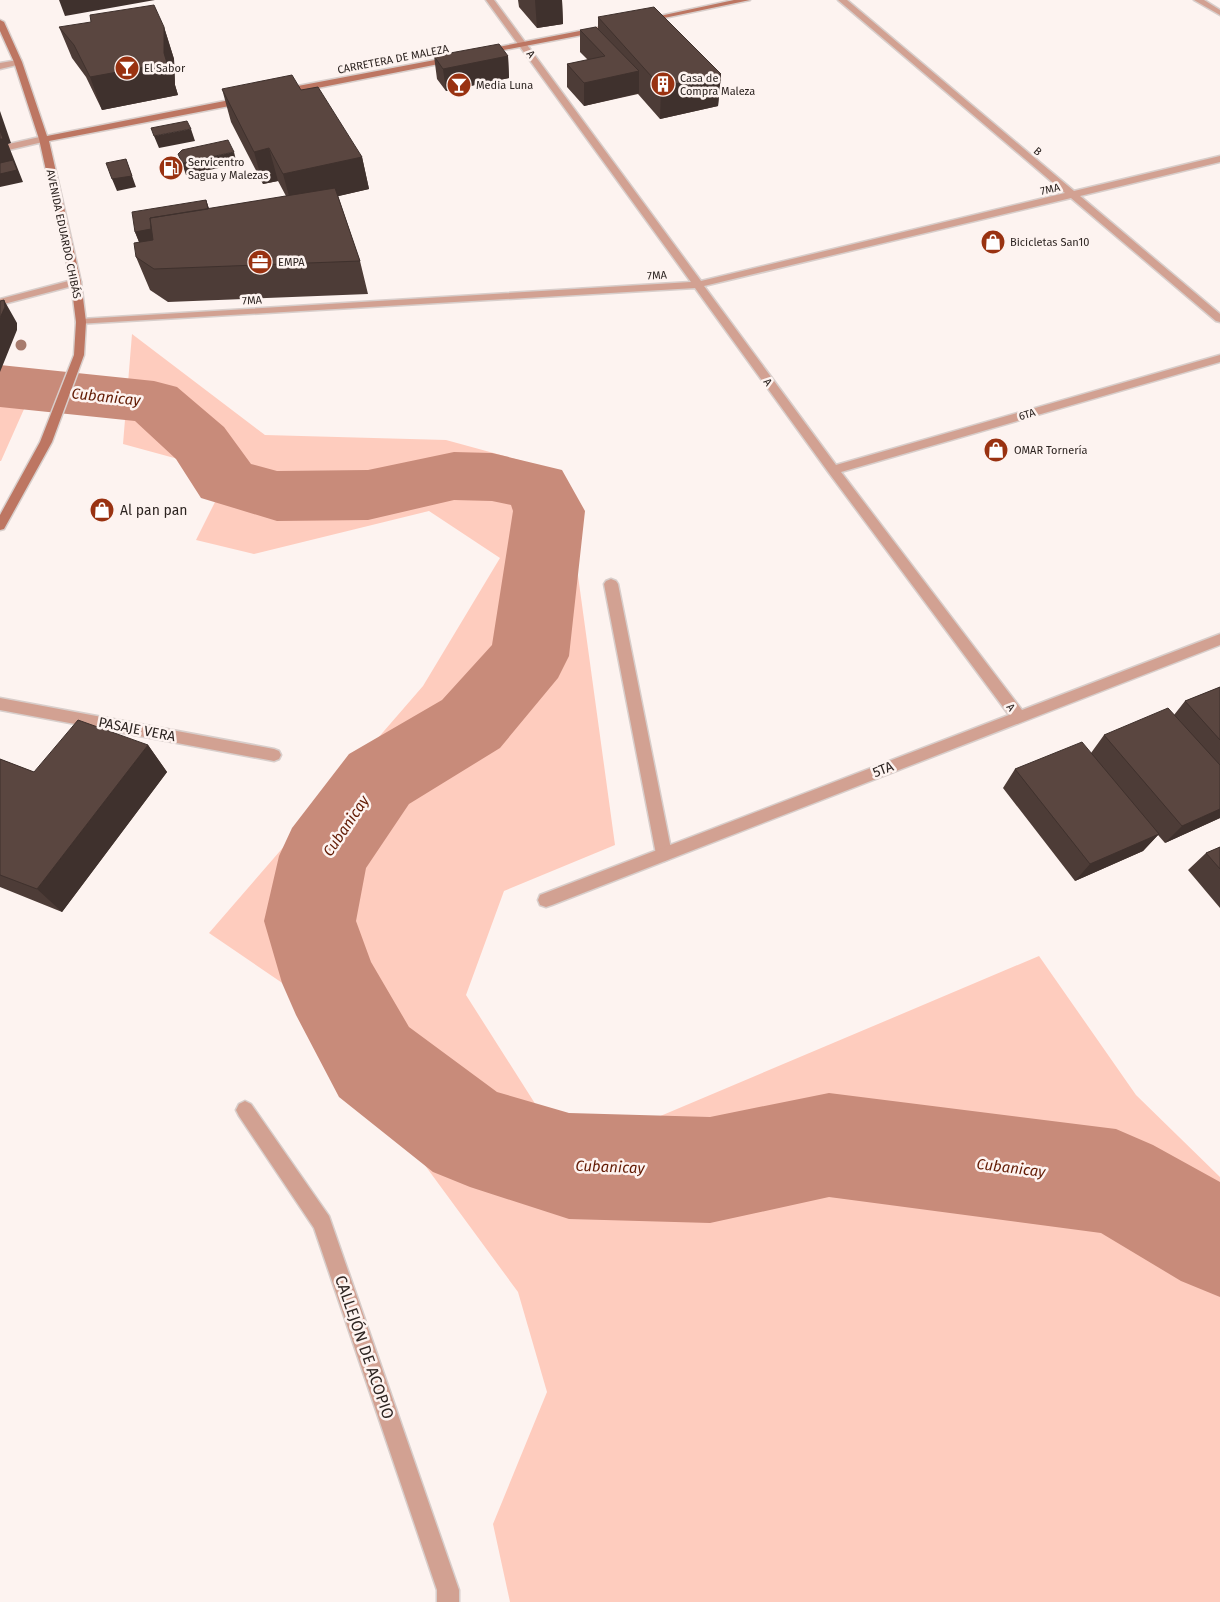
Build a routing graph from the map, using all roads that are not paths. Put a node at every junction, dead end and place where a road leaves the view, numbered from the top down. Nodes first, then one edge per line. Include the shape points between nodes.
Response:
1 (490, 0) edge
2 (746, 0) edge
3 (842, 0) edge
4 (1198, 0) edge
5 (1220, 13) edge
6 (640, 21) edge
7 (0, 22) edge
8 (610, 27) edge
9 (523, 44) junction
10 (18, 62) junction
11 (0, 66) edge
12 (268, 95) edge
13 (259, 97) edge
14 (44, 139) junction
15 (0, 149) edge
16 (1220, 159) edge
17 (1074, 196) junction
18 (76, 282) junction
19 (697, 285) junction
20 (0, 302) edge
21 (1220, 319) edge
22 (81, 322) junction
23 (1220, 358) edge
24 (833, 470) junction
25 (0, 526) edge
26 (611, 584) dead end
27 (1220, 639) edge
28 (0, 704) edge
29 (1018, 717) junction
30 (274, 755) dead end
31 (664, 854) junction
32 (546, 900) dead end
33 (245, 1110) dead end
34 (448, 1602) edge

1 - 9 street, A
2 - 6 main road
3 - 17 street, B
4 - 5 street
7 - 10 main road, AVENIDA EDUARDO CHIBÁS
8 - 9 main road, CARRETERA DE MALEZA
9 - 12 main road, CARRETERA DE MALEZA
9 - 19 street, A
10 - 11 street
10 - 14 main road, AVENIDA EDUARDO CHIBÁS
13 - 14 main road
14 - 15 street
14 - 18 main road, AVENIDA EDUARDO CHIBÁS
16 - 17 street, 7MA
17 - 19 street, 7MA
17 - 21 street, B
18 - 20 street
18 - 22 main road, AVENIDA EDUARDO CHIBÁS
19 - 22 street, 7MA
19 - 24 street, A
22 - 25 main road, AVENIDA EDUARDO CHIBÁS via 79,355 46,442
23 - 24 street, 6TA
24 - 29 street, A
26 - 31 street
27 - 29 street, 5TA
28 - 30 street, PASAJE VERA
29 - 31 street, 5TA
31 - 32 street, 5TA
33 - 34 street, CALLEJÓN DE ACOPIO via 322,1223 448,1590

